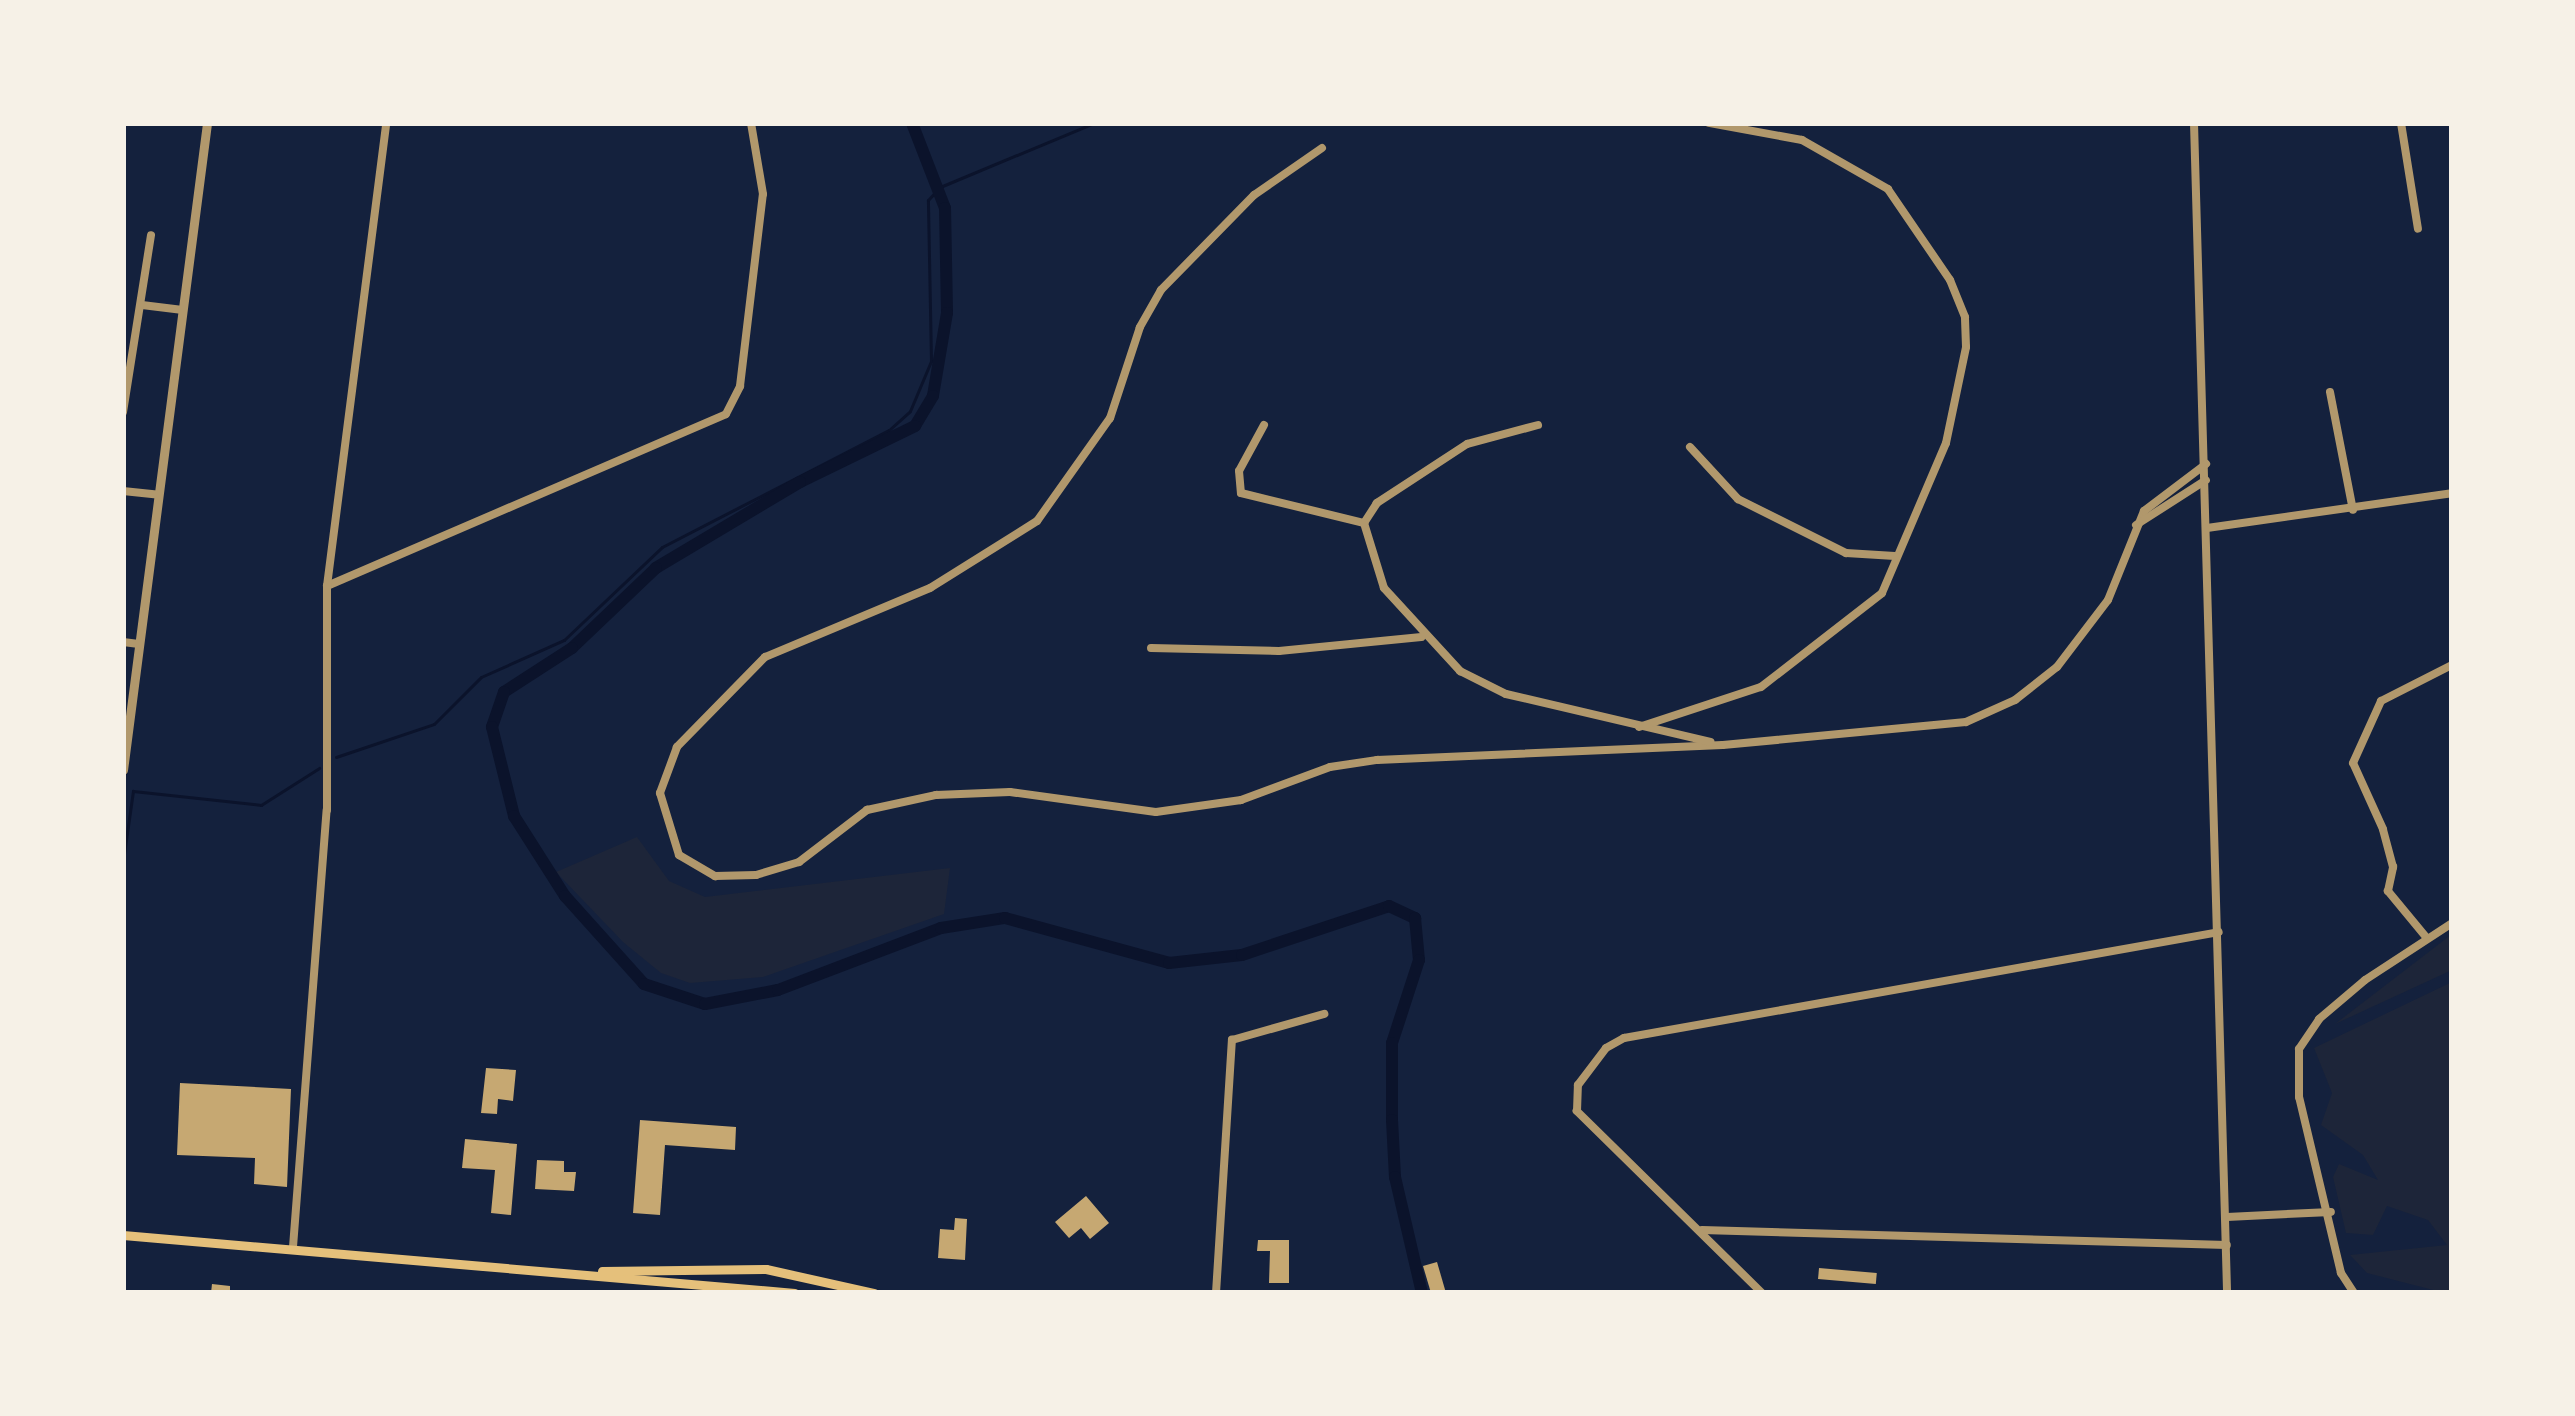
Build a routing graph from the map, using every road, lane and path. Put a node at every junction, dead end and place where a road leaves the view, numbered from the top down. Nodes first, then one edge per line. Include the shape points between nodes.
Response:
1 (207, 123) edge
2 (386, 123) edge
3 (751, 123) edge
4 (1709, 123) edge
5 (2194, 123) edge
6 (2402, 123) edge
7 (1322, 148) dead end
8 (2417, 229) dead end
9 (151, 235) dead end
10 (142, 305) junction
11 (183, 310) junction
12 (123, 334) edge
13 (134, 335) junction
14 (2330, 392) dead end
15 (123, 412) edge
16 (1264, 425) dead end
17 (1538, 425) dead end
18 (1690, 447) dead end
19 (2206, 464) junction
20 (2206, 480) junction
21 (123, 491) edge
22 (2452, 493) edge
23 (159, 495) junction
24 (2353, 510) junction
25 (1364, 523) junction
26 (2135, 526) junction
27 (2207, 528) junction
28 (1895, 556) junction
29 (328, 586) junction
30 (1423, 637) junction
31 (123, 642) edge
32 (140, 644) junction
33 (1151, 648) dead end
34 (2452, 665) edge
35 (1639, 727) junction
36 (1723, 745) junction
37 (123, 770) edge
38 (2452, 923) edge
39 (2219, 932) junction
40 (2426, 938) junction
41 (1324, 1014) dead end
42 (2331, 1212) junction
43 (2227, 1217) junction
44 (1700, 1230) junction
45 (123, 1235) edge
46 (2227, 1245) junction
47 (293, 1247) junction
48 (597, 1272) junction
49 (746, 1291) edge
50 (795, 1293) edge
51 (874, 1293) edge
52 (1216, 1293) edge
53 (1762, 1293) edge
54 (2227, 1293) edge
55 (2354, 1293) edge

1 - 11 street
2 - 29 street
3 - 29 street via 763,194 740,386 726,414
4 - 28 street via 1802,140 1877,180 1917,223 1962,306 1967,336 1951,428
5 - 19 street
6 - 8 street
7 - 36 street via 1254,195 1161,290 1110,418 1037,521 930,588 765,657 677,747 660,794 679,855 715,876 756,875 799,862 867,810 936,795 1010,792 1156,812 1241,800 1364,761
9 - 10 street
10 - 11 street
10 - 13 street
11 - 23 street
12 - 13 street
13 - 15 street
14 - 24 street
16 - 25 street via 1239,471 1241,493
17 - 25 street via 1435,461 1377,503
18 - 28 street via 1738,499 1846,554
19 - 20 street
19 - 26 street via 2162,492
20 - 26 street
20 - 27 street
21 - 23 street
22 - 24 street
23 - 32 street
24 - 27 street
25 - 30 street via 1384,588
26 - 36 street via 2088,632 2044,680 2001,708 1943,727
27 - 39 street
28 - 35 street via 1882,593 1790,670 1734,699
29 - 47 street via 327,810
30 - 33 street via 1279,651
30 - 35 street via 1460,671 1506,694
31 - 32 street
32 - 37 street
34 - 40 street via 2381,701 2353,763 2383,829 2393,867 2388,891
35 - 36 street
38 - 40 street
39 - 43 street
39 - 44 street via 1614,1042 1582,1078 1577,1111
40 - 42 street via 2319,1018 2300,1049 2300,1097
41 - 52 street via 1232,1040
42 - 43 street
42 - 55 street via 2341,1273
43 - 46 street
44 - 46 street
44 - 53 street
45 - 47 main road
46 - 54 street
47 - 48 main road
48 - 49 main road
48 - 51 main road via 666,1264 766,1269
49 - 50 main road

